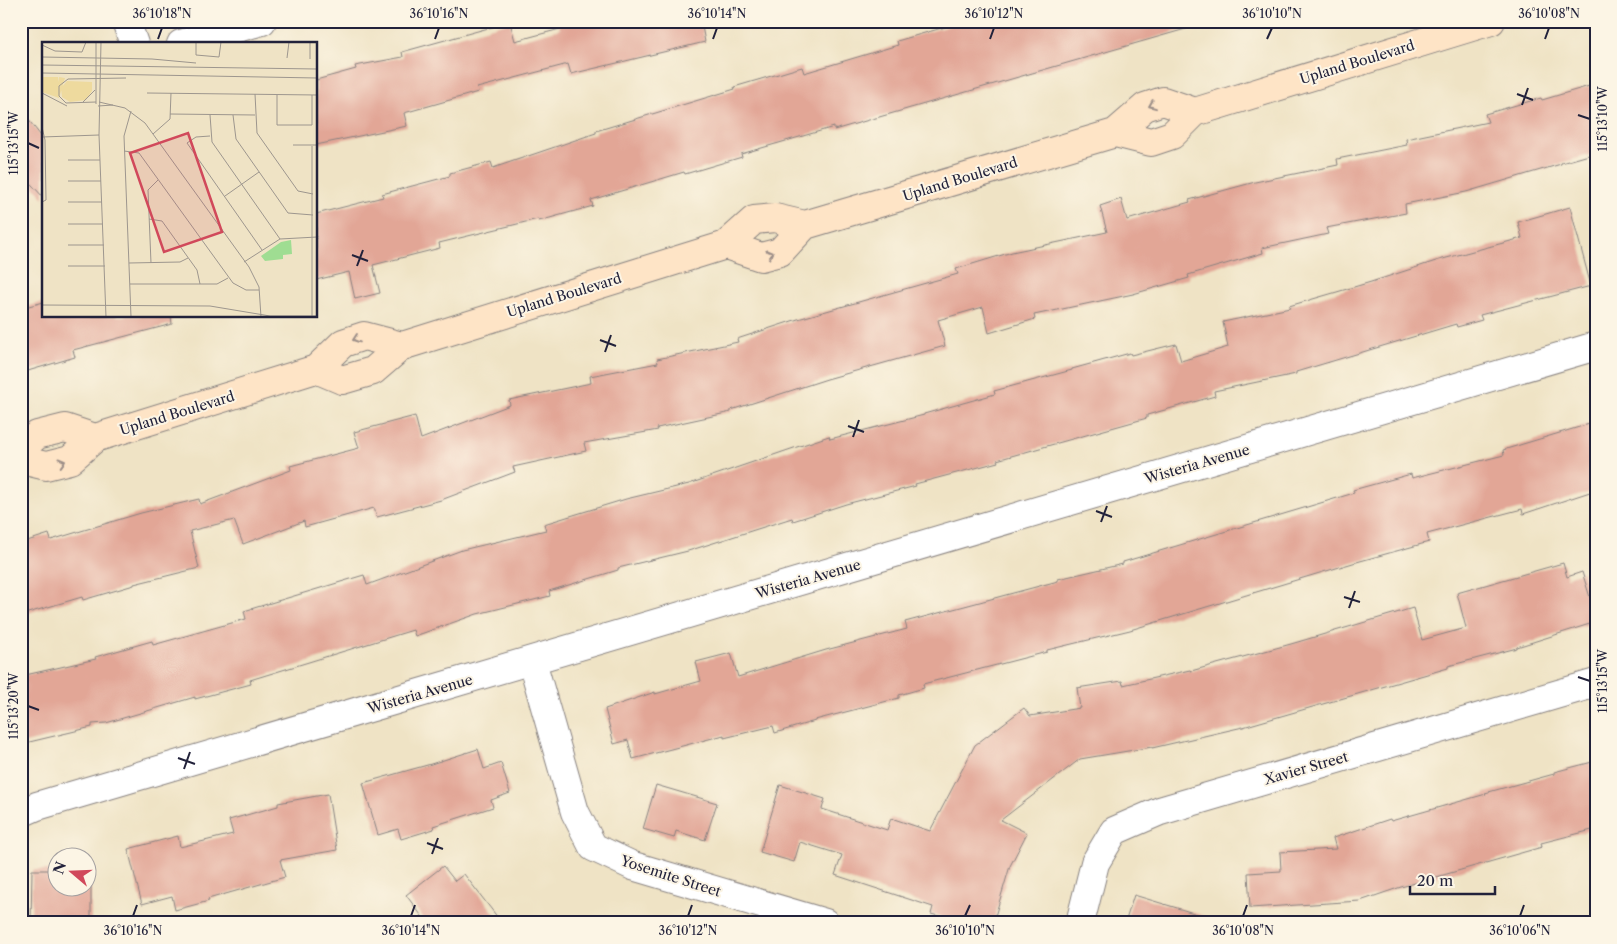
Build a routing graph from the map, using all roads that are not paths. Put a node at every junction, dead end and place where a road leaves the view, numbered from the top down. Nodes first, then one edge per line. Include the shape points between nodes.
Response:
1 (126, 21) edge
2 (262, 21) edge
3 (1491, 21) edge
4 (133, 42) edge
5 (188, 42) edge
6 (805, 225) junction
7 (726, 245) junction
8 (402, 346) junction
9 (1596, 346) edge
10 (316, 369) junction
11 (95, 438) junction
12 (21, 449) edge
13 (21, 460) edge
14 (532, 660) junction
15 (1596, 683) edge
16 (21, 813) edge
17 (825, 923) edge
18 (1080, 923) edge

1 - 4 street
2 - 5 street
3 - 6 street, Upland Boulevard via 1195,112 1172,135 1150,142 1115,133
6 - 7 street, Upland Boulevard via 775,218 754,220
7 -> 6 street via 761,257 780,252
7 - 8 street, Upland Boulevard
8 - 10 street, Upland Boulevard via 373,371 342,380
8 -> 10 street, Upland Boulevard via 364,336 343,343
9 - 14 street, Wisteria Avenue
10 - 11 street, Upland Boulevard
11 - 12 street via 65,428 37,435
13 -> 11 street, Upland Boulevard via 46,466 70,460
14 - 16 street, Wisteria Avenue
14 - 17 street, Yosemite Street via 575,812 593,846 633,866
15 - 18 street, Xavier Street via 1160,811 1114,831 1095,863

